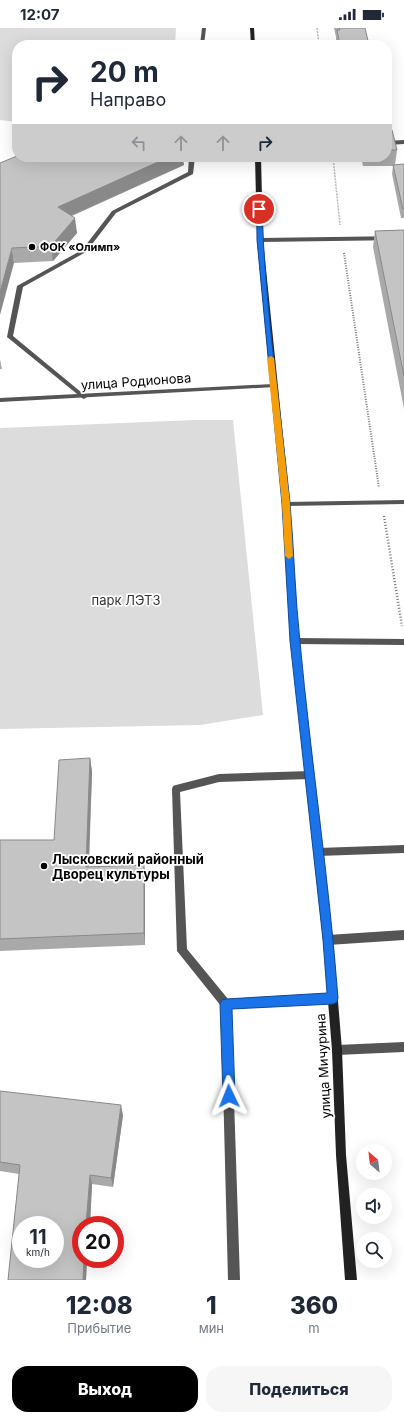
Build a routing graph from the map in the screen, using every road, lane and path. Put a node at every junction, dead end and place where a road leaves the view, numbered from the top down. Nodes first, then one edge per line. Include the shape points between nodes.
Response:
1 (204, 28) edge
2 (252, 28) edge
3 (317, 28) edge
4 (203, 40) edge
5 (253, 40) edge
6 (318, 40) edge
7 (404, 142) edge
8 (392, 143) edge
9 (192, 162) edge
10 (258, 162) edge
11 (334, 162) edge
12 (404, 238) edge
13 (342, 239) junction
14 (260, 240) junction
15 (273, 386) junction
16 (84, 397) junction
17 (0, 400) edge
18 (382, 502) junction
19 (404, 502) edge
20 (286, 504) junction
21 (403, 632) dead end
22 (295, 641) junction
23 (404, 642) edge
24 (310, 775) junction
25 (404, 849) edge
26 (318, 852) junction
27 (404, 935) edge
28 (328, 940) junction
29 (333, 998) junction
30 (226, 1004) junction
31 (404, 1047) edge
32 (337, 1050) junction
33 (234, 1280) edge
34 (351, 1280) edge

1 - 4 street
2 - 5 main road
3 - 6 path
7 - 8 street
9 - 16 street via 191,173 114,212 84,251 20,286 10,337
10 - 14 main road, улица Мичурина
11 - 13 path
12 - 13 street
13 - 14 street
13 - 18 path
14 - 15 main road, улица Мичурина
15 - 16 street, улица Родионова
15 - 20 main road, улица Мичурина
16 - 17 street, улица Родионова
18 - 19 street
18 - 20 street
18 - 21 path
20 - 22 main road, улица Мичурина
22 - 23 street
22 - 24 main road, улица Мичурина
24 - 26 main road, улица Мичурина
24 - 30 street via 219,778 176,789 182,951
25 - 26 street
26 - 28 main road, улица Мичурина
27 - 28 street
28 - 29 main road, улица Мичурина
29 - 30 street
29 - 32 main road, улица Мичурина
30 - 33 street
31 - 32 street
32 - 34 main road, улица Мичурина via 341,1155

